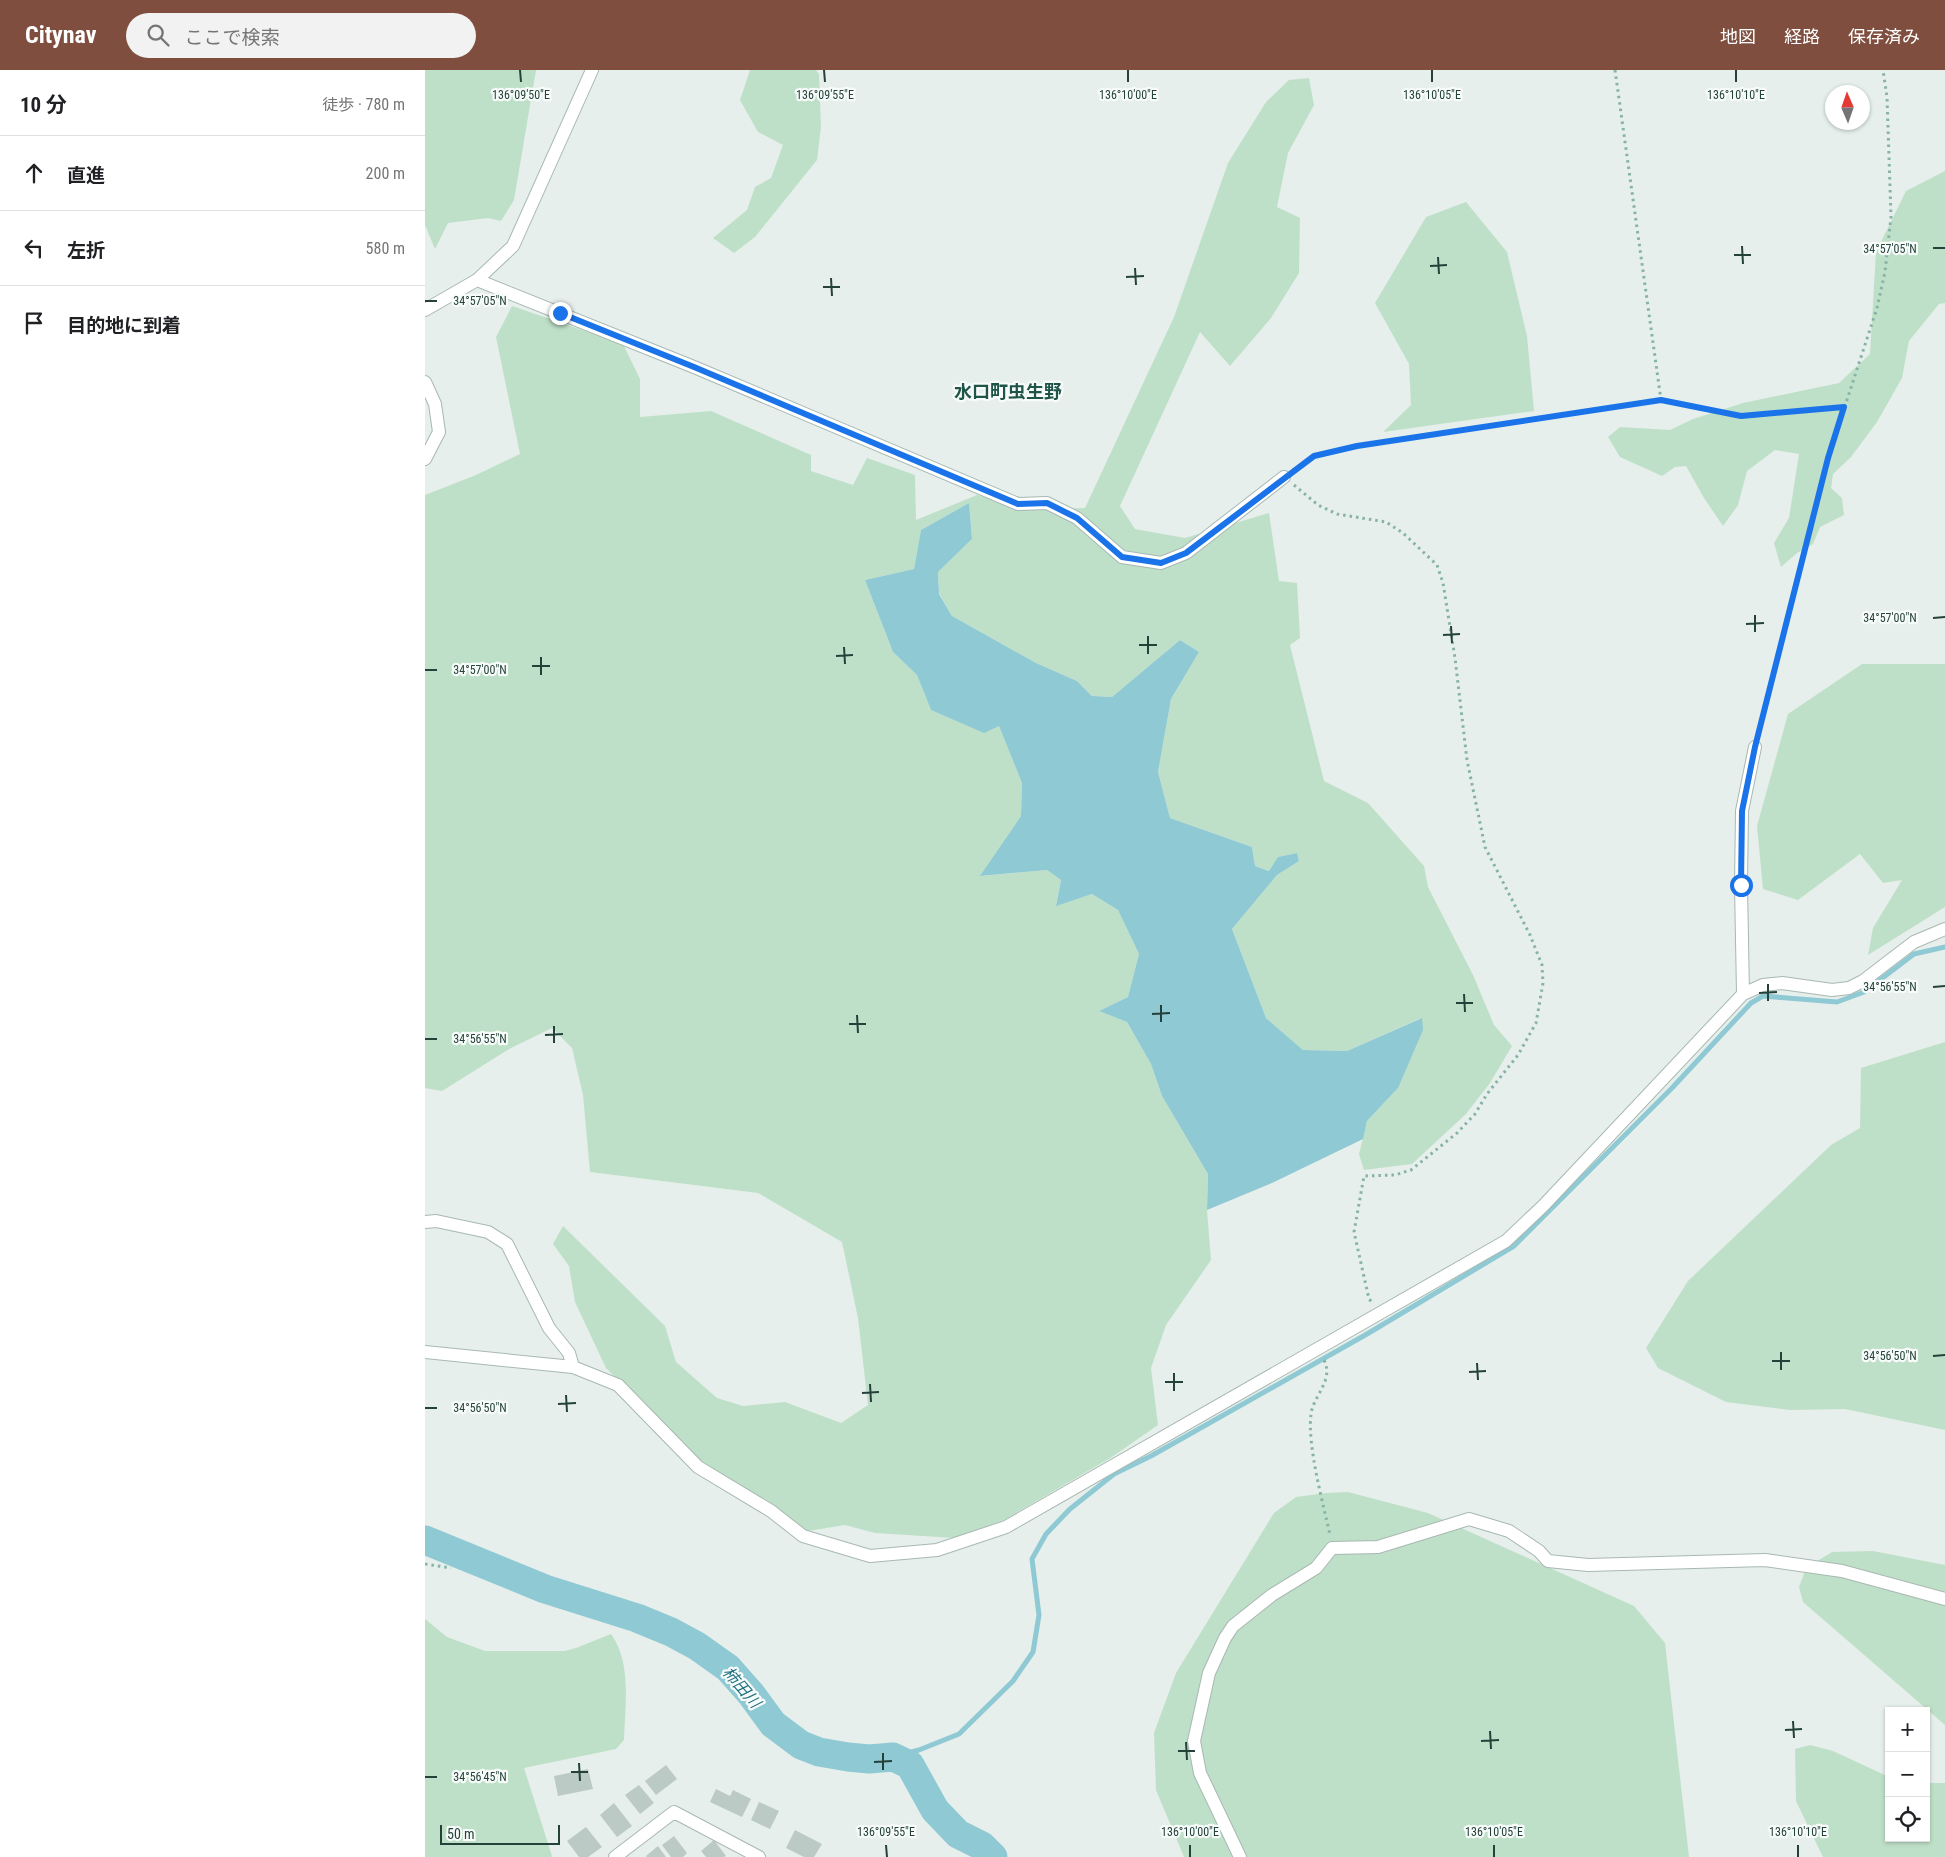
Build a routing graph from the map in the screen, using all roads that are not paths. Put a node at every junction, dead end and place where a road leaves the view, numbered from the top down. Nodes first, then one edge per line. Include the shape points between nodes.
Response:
1 (592, 70) edge
2 (477, 280) junction
3 (425, 310) edge
4 (425, 382) edge
5 (425, 459) edge
6 (1284, 477) road end
7 (1755, 747) road end
8 (1945, 929) edge
9 (1743, 994) junction
10 (425, 1222) edge
11 (425, 1352) edge
12 (573, 1367) junction
13 (1945, 1598) edge
14 (615, 1857) edge
15 (759, 1857) edge
16 (1240, 1857) edge

1 - 2 street via 513,246
2 - 3 street
2 - 6 street via 694,367 1018,504 1047,503 1077,518 1122,557 1161,563 1186,553
4 - 5 street via 435,404 439,432
7 - 9 street via 1742,811
8 - 9 street via 1914,942 1849,988 1832,990 1782,983 1763,985
9 - 12 street via 1550,1199 1506,1241 1006,1526 937,1550 870,1556 803,1536 771,1510 698,1467 618,1385
10 - 12 street via 436,1221 487,1232 507,1244 549,1328 569,1353
11 - 12 street
13 - 16 street via 1842,1571 1765,1560 1588,1565 1547,1561 1539,1551 1509,1531 1469,1519 1378,1547 1332,1548 1316,1568 1272,1595 1233,1626 1209,1673 1194,1741 1200,1773
14 - 15 street via 675,1812

